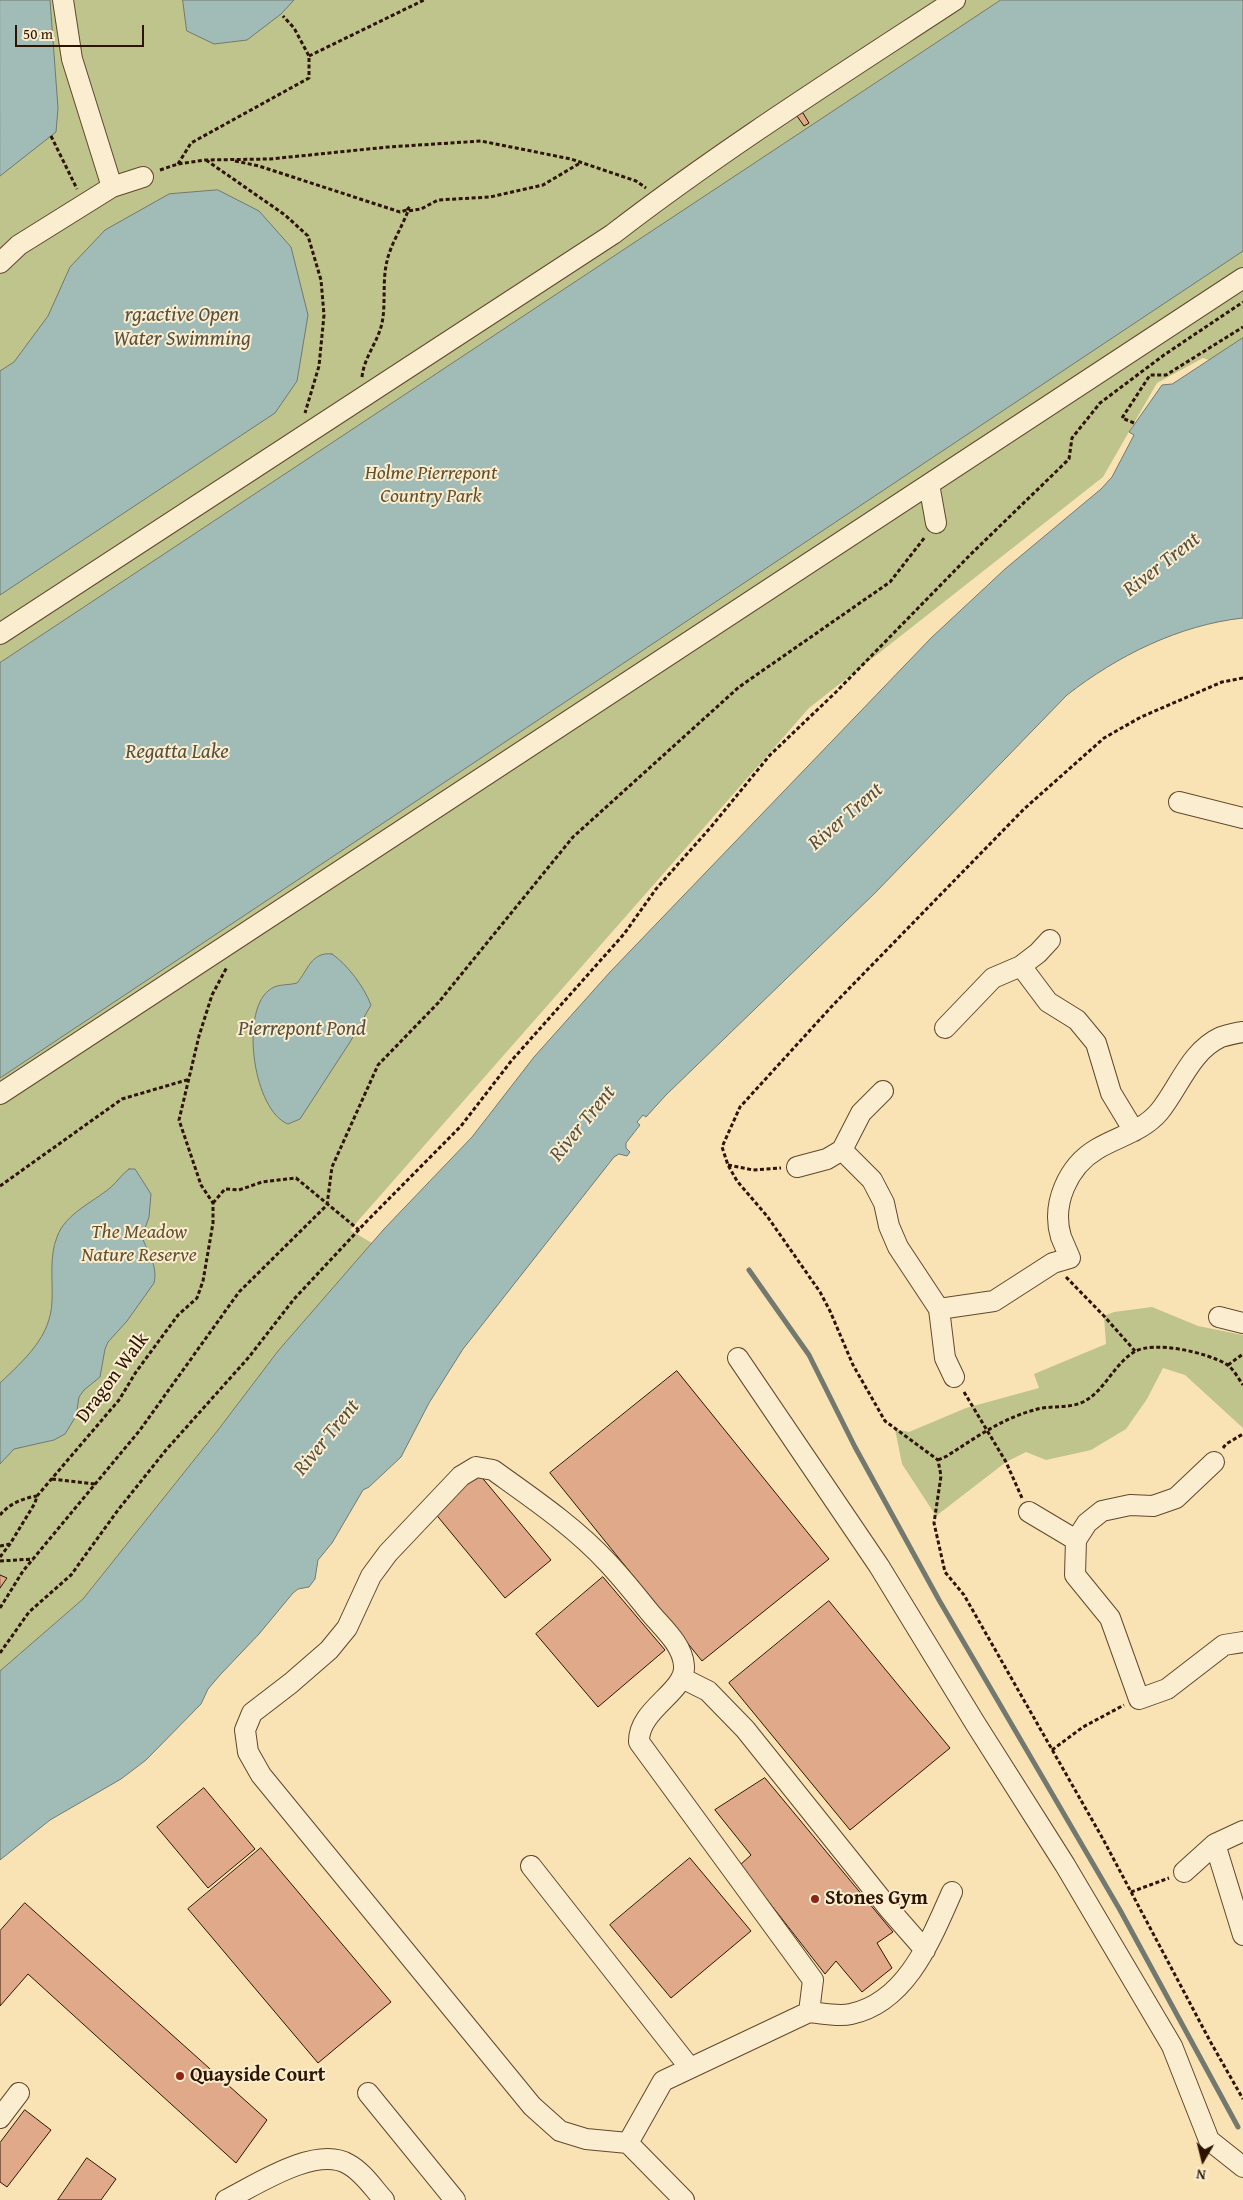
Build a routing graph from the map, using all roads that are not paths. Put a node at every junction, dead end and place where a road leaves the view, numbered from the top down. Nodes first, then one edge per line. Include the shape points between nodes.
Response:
1 (63, 0) edge
2 (955, 0) edge
3 (143, 177) road end
4 (112, 187) junction
5 (0, 263) edge
6 (1243, 278) edge
7 (929, 484) junction
8 (936, 523) road end
9 (0, 634) edge
10 (1179, 802) dead end
11 (1243, 818) edge
12 (1050, 940) dead end
13 (1021, 966) junction
14 (944, 1028) dead end
15 (1243, 1032) edge
16 (883, 1091) dead end
17 (0, 1094) edge
18 (1134, 1131) junction
19 (842, 1150) junction
20 (797, 1167) road end
21 (938, 1309) junction
22 (1219, 1317) dead end
23 (1243, 1323) edge
24 (738, 1358) dead end
25 (954, 1377) road end
26 (1214, 1462) road end
27 (1028, 1512) road end
28 (1076, 1540) junction
29 (1243, 1642) edge
30 (682, 1678) junction
31 (1243, 1831) edge
32 (1215, 1844) junction
33 (531, 1866) dead end
34 (1184, 1872) road end
35 (952, 1892) dead end
36 (1243, 1935) edge
37 (925, 1950) junction
38 (808, 2012) junction
39 (690, 2068) junction
40 (18, 2093) dead end
41 (368, 2093) dead end
42 (0, 2118) edge
43 (628, 2143) junction
44 (1243, 2167) edge
45 (226, 2200) edge
46 (384, 2200) edge
47 (455, 2200) edge
48 (684, 2200) edge

1 - 4 street via 72,59
2 - 9 street via 762,127 613,234
3 - 4 street
4 - 5 street via 19,244
6 - 7 street
7 - 8 street
7 - 17 street
10 - 11 street
12 - 13 street
13 - 14 street via 993,978
13 - 18 street via 1048,1002 1076,1020 1096,1043 1111,1093
15 - 18 street via 1220,1038 1197,1056 1158,1114
16 - 19 street via 861,1113
18 - 21 street via 1096,1149 1080,1161 1066,1180 1059,1204 1062,1261 994,1301
19 - 20 street via 827,1159
19 - 21 street via 872,1180 884,1203 898,1247
21 - 25 street via 945,1358
22 - 23 street
24 - 44 street via 879,1566 1066,1865 1172,2046 1209,2140
26 - 28 street via 1176,1498 1153,1506 1130,1505 1102,1511 1087,1523
27 - 28 street
28 - 29 street via 1074,1575 1110,1618 1138,1699 1166,1689 1224,1645
30 - 37 street via 708,1691 741,1724
30 - 38 street via 643,1723 639,1742 813,1980
30 - 43 street via 684,1666 678,1647 608,1563 523,1491 493,1470 476,1468 461,1476 388,1553 371,1576 347,1628 329,1650 252,1713 245,1730 248,1752 261,1775 532,2106 560,2132 586,2139
31 - 32 street
32 - 34 street
32 - 36 street
33 - 39 street
35 - 37 street
37 - 38 street via 890,1994 873,2005 850,2015
38 - 39 street
39 - 43 street via 663,2081
40 - 42 street
41 - 47 street
43 - 48 street
45 - 46 street via 303,2162 332,2158 358,2171

